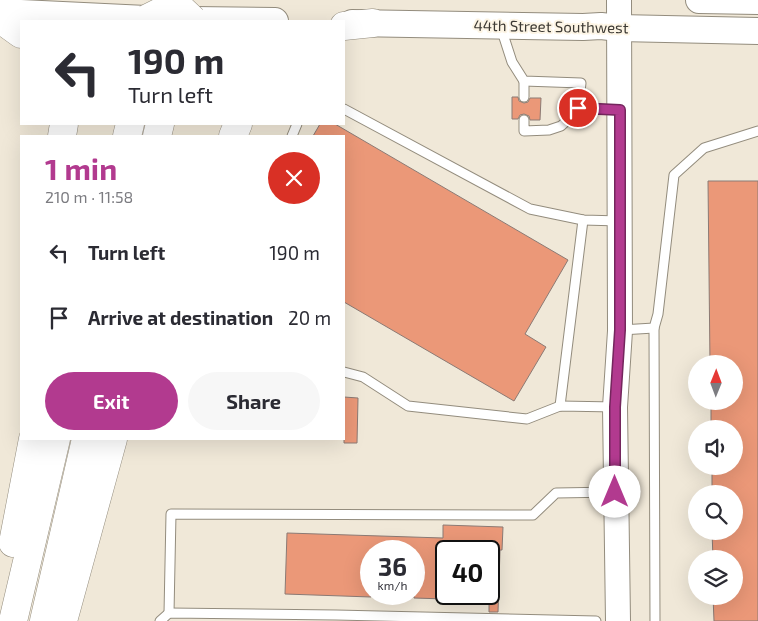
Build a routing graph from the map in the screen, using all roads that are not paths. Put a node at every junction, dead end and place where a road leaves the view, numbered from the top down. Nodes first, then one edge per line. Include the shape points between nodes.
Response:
1 (619, 0) edge
2 (698, 0) edge
3 (758, 1) edge
4 (174, 10) edge
5 (0, 12) edge
6 (0, 19) edge
7 (266, 20) edge
8 (372, 23) joint
9 (345, 24) edge
10 (500, 26) junction
11 (619, 28) junction
12 (758, 31) edge
13 (20, 33) edge
14 (524, 81) junction
15 (524, 98) dead end
16 (578, 108) junction
17 (345, 110) edge
18 (620, 110) junction
19 (524, 120) dead end
20 (758, 131) edge
21 (583, 220) junction
22 (620, 221) junction
23 (654, 328) junction
24 (620, 330) junction
25 (345, 372) edge
26 (560, 406) junction
27 (615, 407) junction
28 (33, 440) edge
29 (56, 440) edge
30 (86, 440) edge
31 (114, 440) edge
32 (615, 492) junction
33 (0, 613) edge
34 (169, 613) junction
35 (336, 618) edge
36 (14, 621) edge
37 (44, 621) edge
38 (63, 621) edge
39 (160, 621) edge
40 (596, 621) edge
41 (618, 621) edge
42 (655, 621) edge

1 - 11 street
2 - 3 main road
4 - 5 main road
4 - 7 main road
6 - 13 highway
8 - 9 highway
8 - 10 main road, 44th Street Southwest
10 - 11 main road, 44th Street Southwest
10 - 14 lane via 512,62
11 - 12 main road, 44th Street Southwest
11 - 18 street
14 - 15 lane
14 - 16 lane via 581,83
16 - 18 lane
16 - 19 lane via 561,126 549,130 524,131
17 - 21 lane via 530,209
18 - 22 street
20 - 23 lane via 704,148 674,175
21 - 22 lane
21 - 26 lane
22 - 24 street
23 - 24 lane
23 - 42 lane
24 - 27 street
25 - 26 lane via 363,377 408,406 527,419
26 - 27 lane
27 - 32 street
28 - 33 highway
29 - 36 highway
30 - 37 highway
31 - 38 highway
32 - 34 lane via 556,494 533,515 171,514
32 - 41 street
34 - 35 lane
34 - 39 lane
35 - 40 lane

